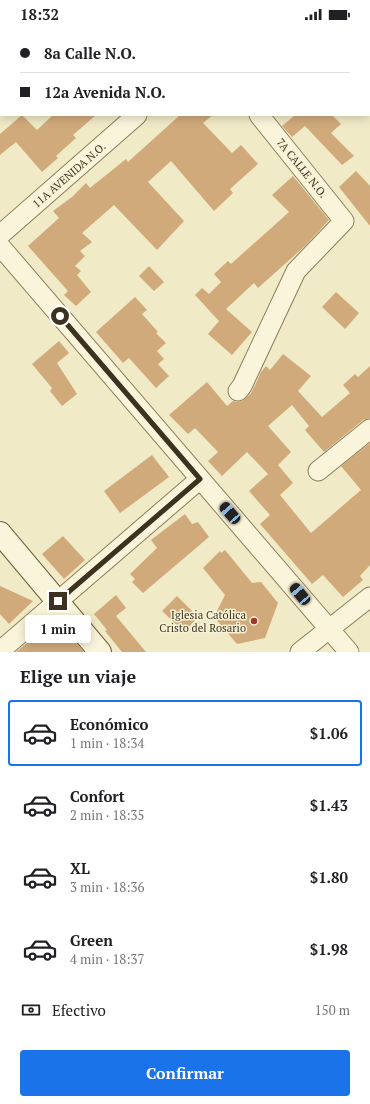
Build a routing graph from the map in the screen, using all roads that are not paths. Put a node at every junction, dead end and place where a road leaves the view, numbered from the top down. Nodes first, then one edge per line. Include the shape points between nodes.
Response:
1 (136, 116) edge
2 (260, 116) edge
3 (0, 235) edge
4 (0, 246) edge
5 (238, 391) dead end
6 (370, 429) edge
7 (318, 471) dead end
8 (200, 479) junction
9 (0, 533) edge
10 (370, 597) edge
11 (58, 601) junction
12 (329, 629) junction
13 (0, 651) edge
14 (100, 652) edge
15 (300, 652) edge
16 (349, 652) edge

1 - 3 street, 11A AVENIDA N.O.
2 - 5 street, 7A CALLE N.O. via 344,221 296,271
4 - 8 street
6 - 7 street
8 - 11 street
8 - 12 street
9 - 11 street
10 - 12 street
11 - 13 street
11 - 14 street
12 - 15 street
12 - 16 street

